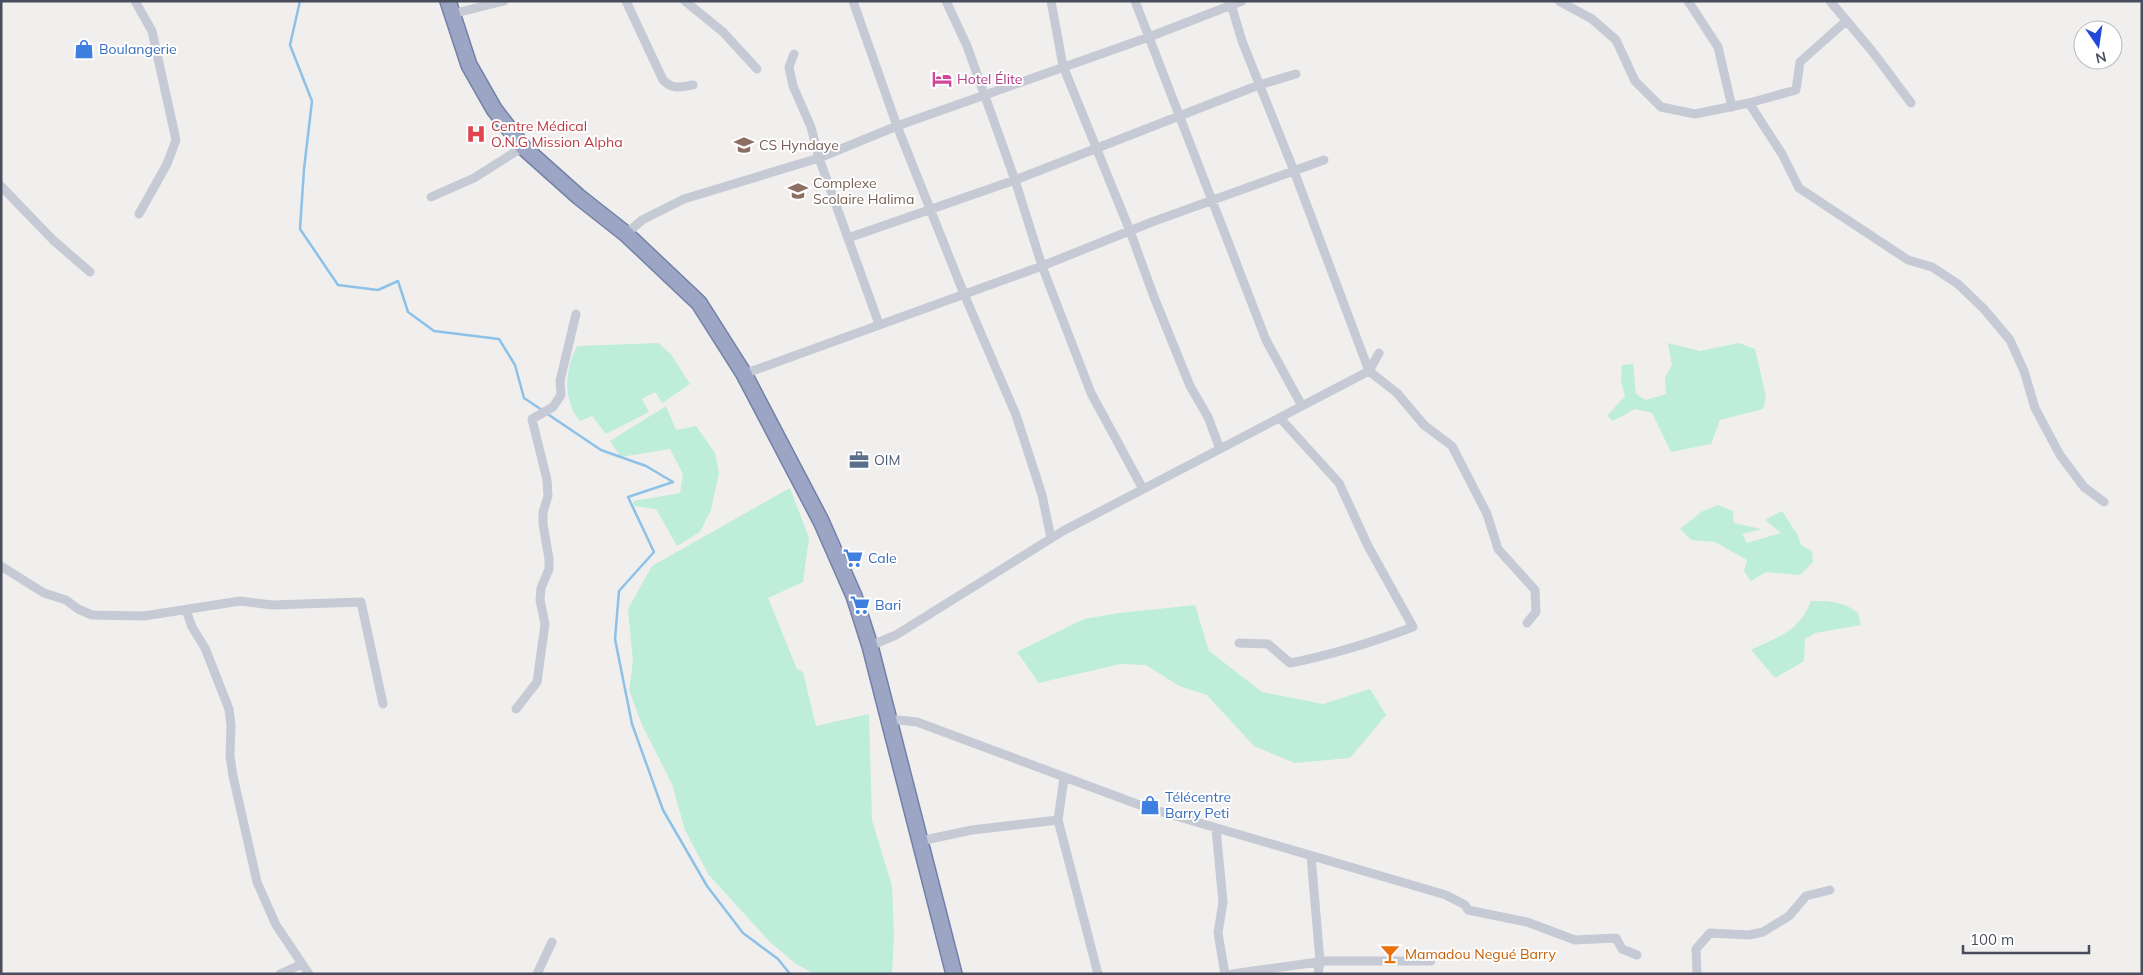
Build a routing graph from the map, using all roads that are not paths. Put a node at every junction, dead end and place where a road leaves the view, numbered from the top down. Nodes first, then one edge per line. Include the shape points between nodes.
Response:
1 (135, 1) edge
2 (504, 1) edge
3 (626, 1) edge
4 (685, 1) edge
5 (853, 1) edge
6 (946, 1) edge
7 (1050, 1) edge
8 (1135, 1) edge
9 (1242, 1) edge
10 (1559, 1) edge
11 (1688, 1) edge
12 (1830, 1) edge
13 (1230, 4) edge
14 (450, 8) edge
15 (1846, 21) junction
16 (1149, 37) junction
17 (794, 54) dead end
18 (1063, 66) junction
19 (756, 69) dead end
20 (1296, 74) dead end
21 (693, 85) dead end
22 (1259, 85) junction
23 (984, 96) junction
24 (1912, 103) dead end
25 (1749, 104) junction
26 (1732, 107) junction
27 (1179, 116) junction
28 (897, 126) junction
29 (523, 147) junction
30 (1097, 148) junction
31 (819, 158) junction
32 (1324, 160) dead end
33 (1294, 171) junction
34 (1015, 180) junction
35 (1, 186) edge
36 (431, 198) dead end
37 (1211, 201) junction
38 (930, 209) junction
39 (139, 214) dead end
40 (1130, 231) junction
41 (626, 234) junction
42 (848, 238) junction
43 (1042, 266) junction
44 (90, 272) dead end
45 (964, 294) junction
46 (576, 314) dead end
47 (879, 324) junction
48 (1379, 354) dead end
49 (1369, 371) junction
50 (744, 374) junction
51 (1302, 406) junction
52 (1280, 418) junction
53 (1220, 449) junction
54 (1143, 489) junction
55 (2104, 502) dead end
56 (1051, 538) junction
57 (1, 566) edge
58 (186, 610) junction
59 (1527, 623) dead end
60 (1239, 643) dead end
61 (870, 646) junction
62 (383, 704) dead end
63 (516, 709) dead end
64 (889, 719) junction
65 (1064, 778) junction
66 (1058, 820) junction
67 (1216, 828) junction
68 (920, 842) junction
69 (1311, 856) junction
70 (1830, 890) dead end
71 (552, 942) dead end
72 (1637, 955) dead end
73 (1431, 961) dead end
74 (1320, 962) junction
75 (302, 964) junction
76 (280, 974) edge
77 (310, 974) edge
78 (537, 974) edge
79 (954, 974) edge
80 (1098, 974) edge
81 (1225, 974) edge
82 (1232, 974) edge
83 (1318, 974) edge
84 (1697, 974) edge

1 - 39 street via 152,31 176,140 167,164
2 - 14 street
3 - 21 street via 663,80 670,87
4 - 19 street via 723,32
5 - 28 street
6 - 23 street via 967,46
7 - 18 street
8 - 16 street
9 - 13 street
10 - 26 street via 1592,18 1616,40 1635,81 1661,106 1695,114
11 - 26 street via 1718,47
12 - 15 street
13 - 16 street
13 - 22 street
14 - 29 highway via 469,65 494,109
15 - 24 street
15 - 25 street via 1800,62 1796,90
16 - 18 street
16 - 27 street
17 - 31 street via 790,74 811,127
18 - 23 street
18 - 30 street
20 - 22 street
22 - 27 street
22 - 33 street
23 - 28 street
23 - 34 street
25 - 26 street
25 - 55 street via 1782,154 1799,188 1908,260 1932,267 1958,284 1984,309 2010,340 2035,408 2060,455 2084,487
27 - 30 street
27 - 37 street
28 - 31 street
28 - 38 street
29 - 36 street via 474,178
29 - 41 highway
30 - 34 street
30 - 40 street
31 - 41 street via 684,199 642,220
31 - 42 street
32 - 33 street
33 - 37 street
33 - 49 street
34 - 38 street
34 - 43 street
35 - 44 street via 53,240
37 - 40 street
37 - 51 street via 1266,340
38 - 42 street
38 - 45 street
40 - 43 street
40 - 53 street via 1190,386 1208,417
41 - 50 highway via 699,303
42 - 47 street
43 - 45 street
43 - 54 street via 1091,393
45 - 47 street
45 - 56 street via 1016,416 1042,494
46 - 63 street via 560,381 561,395 553,407 534,416 532,425 548,488 543,512 549,569 541,588 545,624 537,682
47 - 50 street
48 - 49 street
49 - 51 street
49 - 59 street via 1397,393 1424,425 1452,446 1487,514 1498,548 1535,590 1536,612
50 - 61 highway via 838,557
51 - 52 street
52 - 53 street
52 - 60 street via 1339,483 1368,546 1413,627 1374,642 1290,662 1268,644
53 - 54 street
54 - 56 street
56 - 61 street via 896,635
57 - 58 street via 44,593 66,600 92,615 144,616
58 - 62 street via 240,601 272,605 361,602
58 - 75 street via 205,648 228,709 231,766 257,882 276,925
61 - 64 highway
64 - 65 street via 917,722
64 - 68 highway
65 - 66 street
65 - 67 street via 1145,808
66 - 68 street via 972,830
66 - 80 street
67 - 69 street
67 - 81 street via 1223,902 1218,933
68 - 79 highway
69 - 72 street via 1446,894 1468,910 1527,922 1575,940 1616,938 1622,948
69 - 74 street
70 - 84 street via 1806,896 1789,916 1763,932 1749,935 1710,932 1696,949
71 - 78 street
73 - 74 street
74 - 82 street
74 - 83 street
75 - 76 street
75 - 77 street

